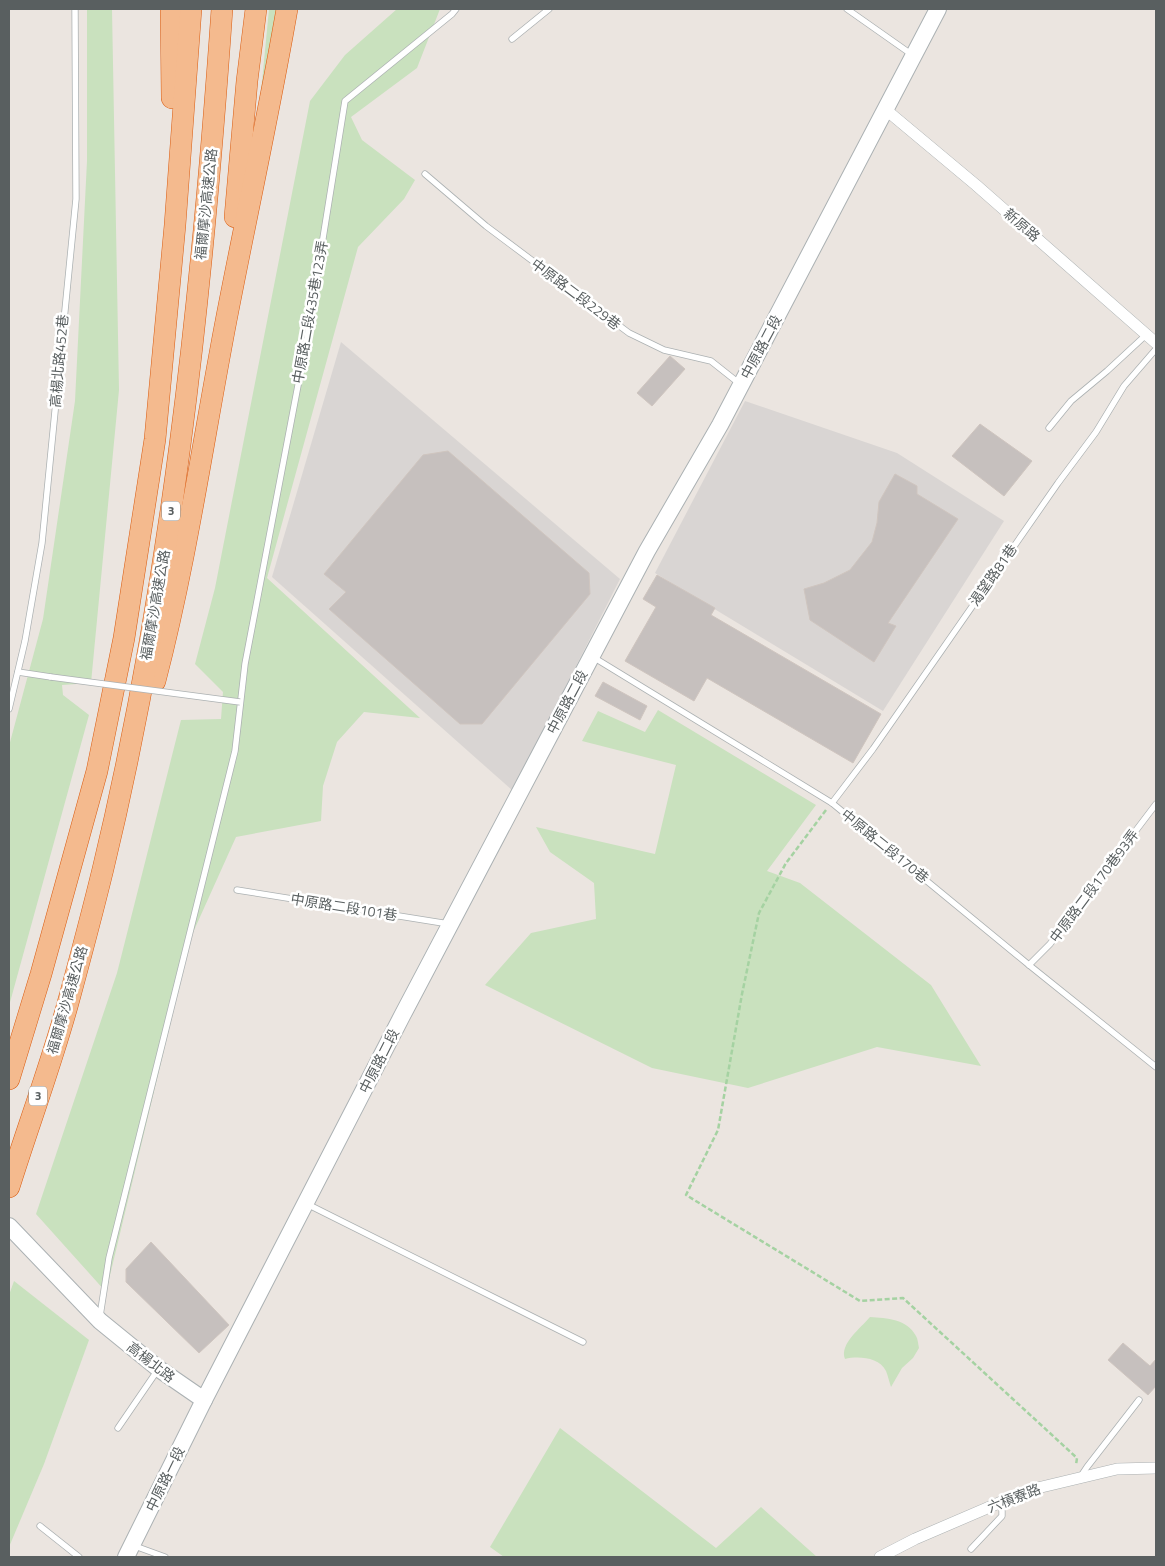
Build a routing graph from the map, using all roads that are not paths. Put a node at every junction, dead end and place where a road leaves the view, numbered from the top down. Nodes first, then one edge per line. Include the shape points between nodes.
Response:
1 (75, 9) edge
2 (171, 9) edge
3 (191, 9) edge
4 (222, 9) edge
5 (256, 9) edge
6 (287, 9) edge
7 (456, 9) edge
8 (549, 9) edge
9 (847, 9) edge
10 (938, 9) edge
11 (512, 39) dead end
12 (913, 55) junction
13 (885, 109) junction
14 (425, 174) dead end
15 (174, 225) junction
16 (226, 322) junction
17 (1147, 334) junction
18 (1156, 343) edge
19 (1156, 349) edge
20 (742, 385) junction
21 (1049, 428) dead end
22 (592, 656) junction
23 (18, 672) junction
24 (240, 702) junction
25 (9, 709) edge
26 (832, 803) junction
27 (1156, 804) edge
28 (103, 868) junction
29 (237, 890) dead end
30 (450, 924) junction
31 (1029, 965) junction
32 (1156, 1067) edge
33 (9, 1080) edge
34 (9, 1187) edge
35 (306, 1203) junction
36 (9, 1226) edge
37 (100, 1321) junction
38 (583, 1342) dead end
39 (158, 1369) junction
40 (204, 1400) junction
41 (1139, 1400) dead end
42 (118, 1428) dead end
43 (1156, 1468) edge
44 (1080, 1478) junction
45 (1002, 1502) junction
46 (40, 1526) dead end
47 (971, 1549) dead end
48 (129, 1551) edge
49 (79, 1557) edge
50 (165, 1557) edge
51 (880, 1557) edge

1 - 23 lane, 高楊北路452巷 via 76,199 42,543
2 - 15 highway
3 - 15 highway, 福爾摩沙高速公路 / 3
4 - 28 highway, 福爾摩沙高速公路 / 3 via 211,165 175,485 152,631
5 - 16 highway
6 - 16 highway
7 - 24 lane, 中原路二段435巷123弄 via 345,101 307,338
8 - 11 lane
9 - 12 lane
10 - 12 street, 中原路二段
12 - 13 street, 中原路二段
13 - 17 street, 新原路
13 - 20 street, 中原路二段
14 - 20 lane, 中原路二段229巷 via 486,226 629,334 664,350 711,361
15 - 33 highway, 福爾摩沙高速公路 / 3 via 155,439 124,638 98,771
16 - 28 highway via 168,634
17 - 18 street, 新原路
17 - 21 lane via 1071,401
19 - 26 lane, 渴望路81巷 via 1124,386 1096,432
20 - 22 street, 中原路二段 via 647,551
22 - 26 lane, 中原路二段170巷
22 - 30 street, 中原路二段
23 - 24 lane, bridge
23 - 25 lane, 高楊北路452巷
24 - 37 lane, 中原路二段435巷123弄 via 235,751 108,1258
26 - 31 lane, 中原路二段170巷
27 - 31 lane, 中原路二段170巷93弄 via 1050,944
28 - 34 highway, 福爾摩沙高速公路 / 3 via 67,1006
29 - 30 lane, 中原路二段101巷
30 - 35 street, 中原路二段
31 - 32 lane, 中原路二段170巷
35 - 38 lane
35 - 40 street, 中原路二段
36 - 37 street, 高楊北路
37 - 39 street, 高楊北路
39 - 40 street, 高楊北路
39 - 42 lane
40 - 48 street, 中原路一段
41 - 44 lane
43 - 44 street, 六槓寮路 via 1117,1469
44 - 45 street, 六槓寮路 via 1029,1490
45 - 47 lane via 1002,1516
45 - 51 street, 六槓寮路
46 - 49 lane
48 - 50 lane

